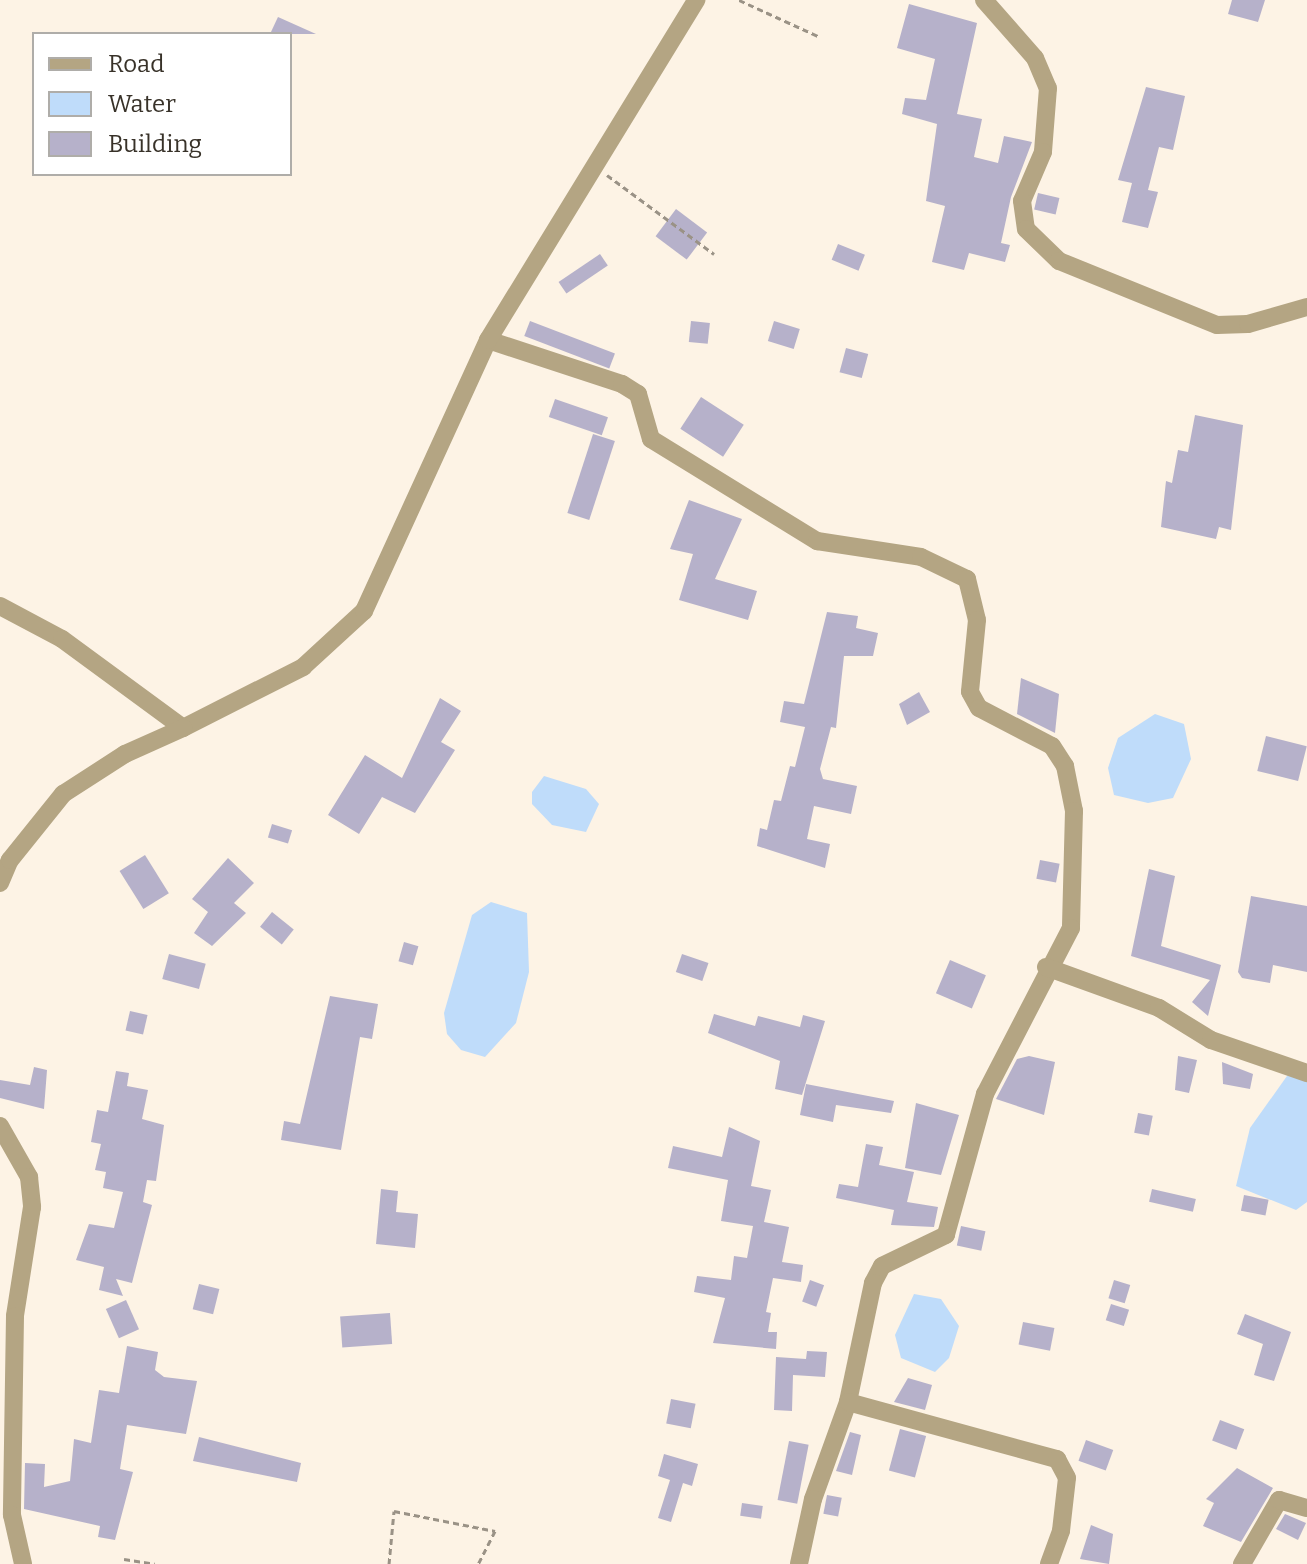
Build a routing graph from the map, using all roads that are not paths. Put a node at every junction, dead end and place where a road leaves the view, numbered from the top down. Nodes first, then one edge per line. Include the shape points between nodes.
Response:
1 (696, 0) edge
2 (984, 0) edge
3 (1307, 307) edge
4 (488, 340) junction
5 (0, 606) edge
6 (183, 728) junction
7 (0, 883) edge
8 (1046, 967) junction
9 (1307, 1073) edge
10 (0, 1126) edge
11 (848, 1402) junction
12 (1307, 1508) edge
13 (23, 1564) edge
14 (799, 1564) edge
15 (1049, 1564) edge
16 (1242, 1564) edge

1 - 4 street
2 - 3 street via 1035,58 1048,88 1043,152 1022,201 1026,229 1059,261 1217,325 1248,324
4 - 6 street via 364,611 303,667
4 - 8 street via 622,384 638,394 651,439 817,541 921,557 967,579 977,620 970,692 979,708 1052,746 1065,766 1074,811 1075,896 1071,928
5 - 6 street via 62,639
6 - 7 street via 125,754 63,794 10,860
8 - 9 street via 1159,1008 1211,1040 1277,1067
8 - 11 street via 985,1094 946,1235 882,1266 873,1283
10 - 13 street via 29,1177 32,1207 15,1316 12,1515
11 - 14 street via 813,1499
11 - 15 street via 1057,1459 1067,1478 1061,1531
12 - 16 street via 1279,1500

